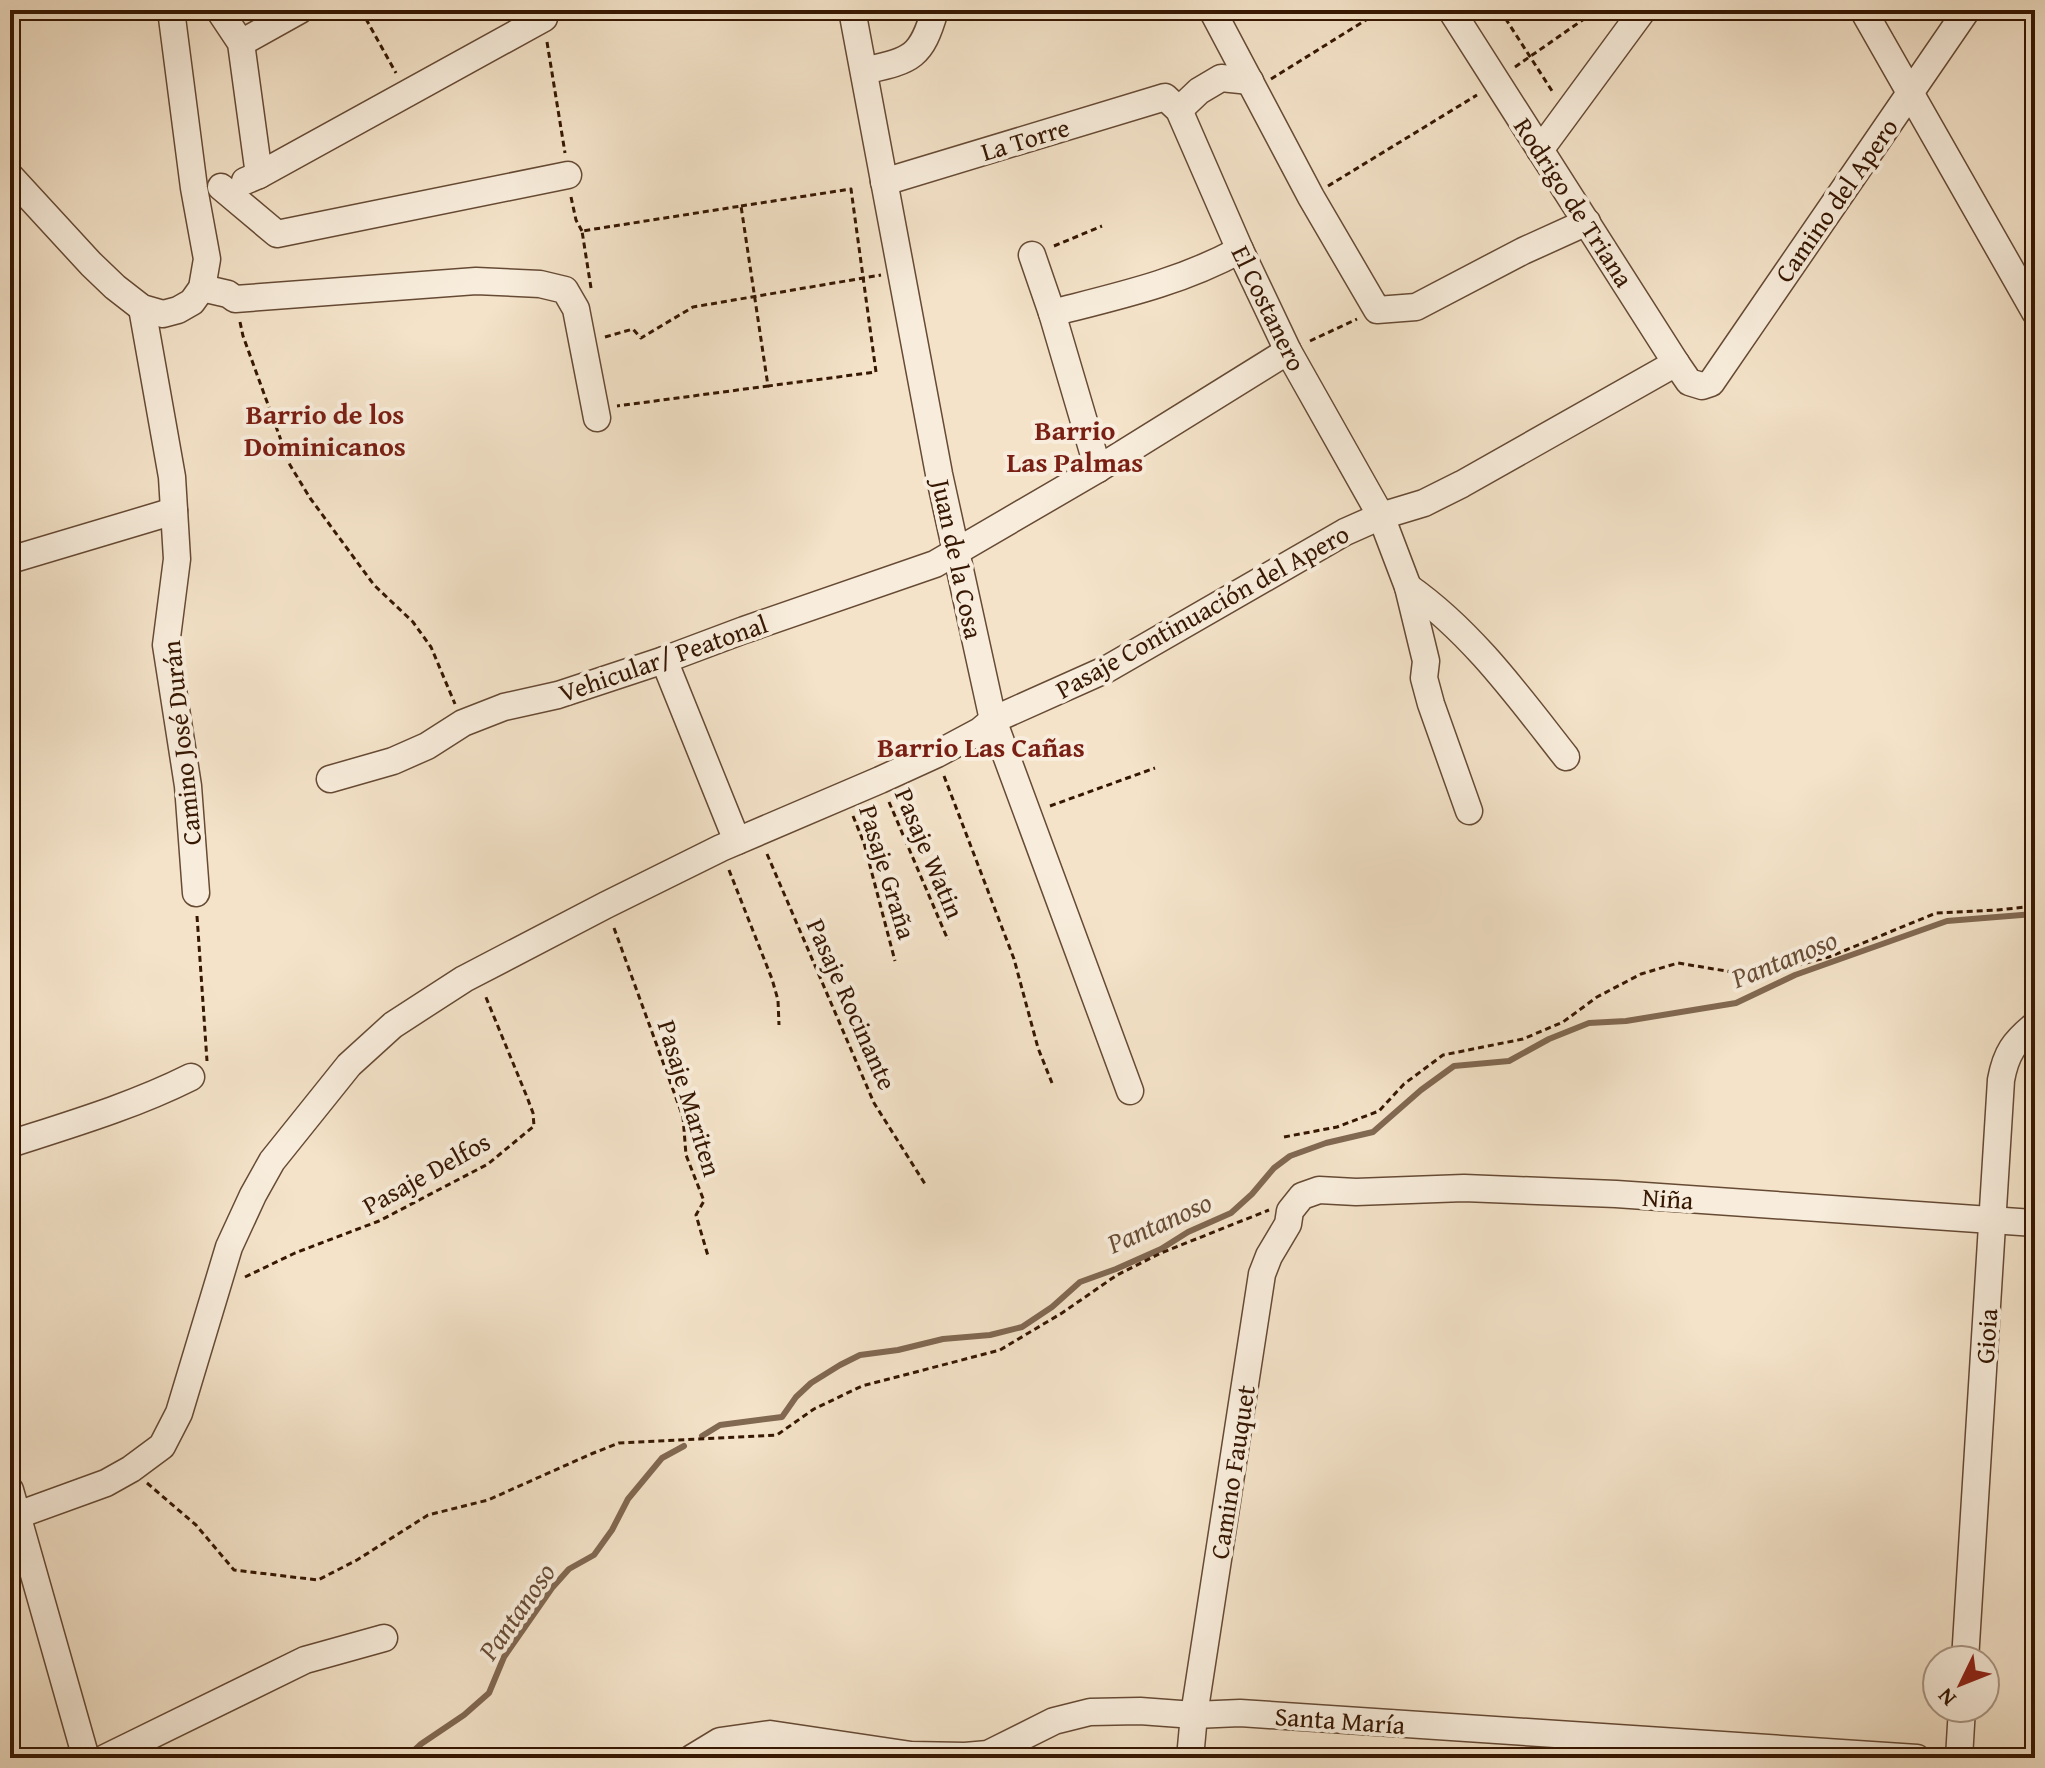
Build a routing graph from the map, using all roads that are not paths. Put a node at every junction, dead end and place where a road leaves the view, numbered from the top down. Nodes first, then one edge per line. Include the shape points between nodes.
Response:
1 (219, 10) edge
2 (300, 10) edge
3 (852, 10) edge
4 (935, 10) edge
5 (1212, 10) edge
6 (1451, 10) edge
7 (1643, 10) edge
8 (1863, 10) edge
9 (1967, 10) edge
10 (175, 11) edge
11 (544, 18) road end
12 (1225, 33) junction
13 (241, 43) junction
14 (864, 71) junction
15 (1221, 78) junction
16 (1252, 85) junction
17 (1910, 93) junction
18 (1172, 103) junction
19 (1540, 150) junction
20 (259, 175) junction
21 (568, 175) road end
22 (10, 176) edge
23 (884, 182) junction
24 (221, 187) junction
25 (194, 188) junction
26 (1587, 222) junction
27 (1240, 250) junction
28 (1032, 255) road end
29 (202, 288) junction
30 (142, 308) junction
31 (2035, 312) edge
32 (1052, 313) junction
33 (1288, 351) junction
34 (1676, 363) junction
35 (1702, 386) joint
36 (603, 412) road end
37 (1098, 469) junction
38 (174, 511) junction
39 (1381, 516) junction
40 (957, 552) junction
41 (10, 560) edge
42 (1408, 587) junction
43 (664, 660) junction
44 (993, 720) junction
45 (1566, 757) dead end
46 (330, 779) dead end
47 (1469, 811) dead end
48 (739, 840) junction
49 (196, 893) road end
50 (2035, 1025) edge
51 (191, 1077) road end
52 (1130, 1091) dead end
53 (10, 1144) edge
54 (1302, 1196) joint
55 (1993, 1220) junction
56 (2035, 1223) edge
57 (14, 1503) edge
58 (384, 1638) dead end
59 (1966, 1644) edge
60 (1194, 1715) junction
61 (1961, 1724) edge
62 (986, 1756) edge
63 (912, 1757) edge
64 (86, 1758) edge
65 (105, 1758) edge
66 (692, 1758) edge
67 (1190, 1758) edge
68 (1917, 1758) edge
69 (1959, 1758) edge

1 - 13 street
2 - 13 street
3 - 14 street, Juan de la Cosa
4 - 14 street via 926,39 914,53 899,63
5 - 12 street
6 - 19 street, Rodrigo de Triana via 1486,87
7 - 19 street
8 - 17 street
9 - 17 street, Camino del Apero
10 - 25 street
11 - 20 street
12 - 15 street
12 - 16 street
13 - 20 street
14 - 23 street, Juan de la Cosa
15 - 16 street
15 - 18 street
16 - 26 street via 1377,310 1416,307
17 - 31 street
17 - 35 street, Camino del Apero via 1711,383
18 - 23 street, La Torre
18 - 27 street, El Costanero
19 - 26 street, Rodrigo de Triana
20 - 24 street
21 - 24 street via 277,234
22 - 30 street via 91,264
23 - 40 street, Juan de la Cosa
24 - 25 street
25 - 29 street via 207,259
26 - 34 street, Rodrigo de Triana
27 - 32 street via 1171,281
27 - 33 street, El Costanero
28 - 32 street
29 - 30 street via 178,310 163,314
29 - 36 street via 235,299 476,281 565,290 576,309
30 - 38 street, Camino José Durán
32 - 37 street
33 - 37 street, Vehicular/ Peatonal
33 - 39 street, El Costanero
34 - 35 street, Rodrigo de Triana via 1689,382
34 - 39 street, Pasaje Continuación del Apero via 1462,484
37 - 40 street, Vehicular/ Peatonal
38 - 41 street
38 - 49 street, Camino José Durán via 177,559 166,645 188,786
39 - 42 street
39 - 44 street, Pasaje Continuación del Apero via 1107,669
40 - 43 street, Vehicular/ Peatonal
40 - 44 street, Juan de la Cosa
42 - 45 street via 1436,606 1485,656
42 - 47 street via 1426,661 1424,678
43 - 46 street, Vehicular/ Peatonal via 504,707 393,761
43 - 48 street
44 - 48 street, Pasaje Continuación del Apero via 937,754
44 - 52 street, Juan de la Cosa
48 - 57 street, Pasaje Continuación del Apero via 464,979 393,1025 349,1065 272,1161 238,1226 179,1413 162,1446 106,1483
50 - 55 street, Gioia via 2004,1062
51 - 53 street via 107,1113
54 - 55 street, Niña via 1319,1190 1464,1188
54 - 60 street, Camino Fauquet via 1262,1274
55 - 56 street, Niña
55 - 59 street, Gioia
57 - 64 street
58 - 65 street via 305,1660
60 - 62 street, Santa María via 1090,1712 1054,1721
60 - 67 street, Camino Fauquet
60 - 68 street, Santa María via 1240,1713
61 - 69 street
62 - 63 street
63 - 66 street via 770,1734 720,1741

